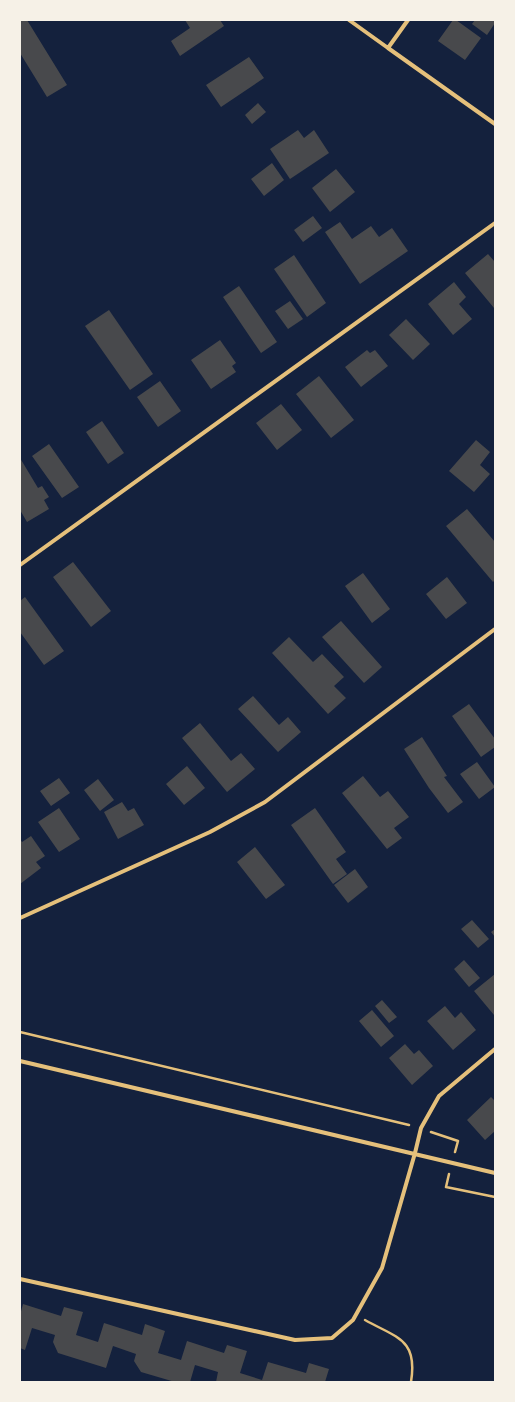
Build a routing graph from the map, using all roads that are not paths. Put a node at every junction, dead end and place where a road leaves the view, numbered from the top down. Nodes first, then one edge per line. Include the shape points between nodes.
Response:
1 (349, 20) edge
2 (408, 20) edge
3 (388, 48) junction
4 (495, 124) edge
5 (495, 223) edge
6 (20, 565) edge
7 (495, 629) edge
8 (20, 918) edge
9 (495, 1049) edge
10 (20, 1061) edge
11 (415, 1153) junction
12 (495, 1172) edge
13 (20, 1279) edge

1 - 3 street
2 - 3 street
3 - 4 street
5 - 6 street
7 - 8 street via 266,802 210,832
9 - 11 street via 439,1096 421,1128
10 - 11 street
11 - 12 street
11 - 13 street via 382,1268 353,1320 332,1338 295,1340

